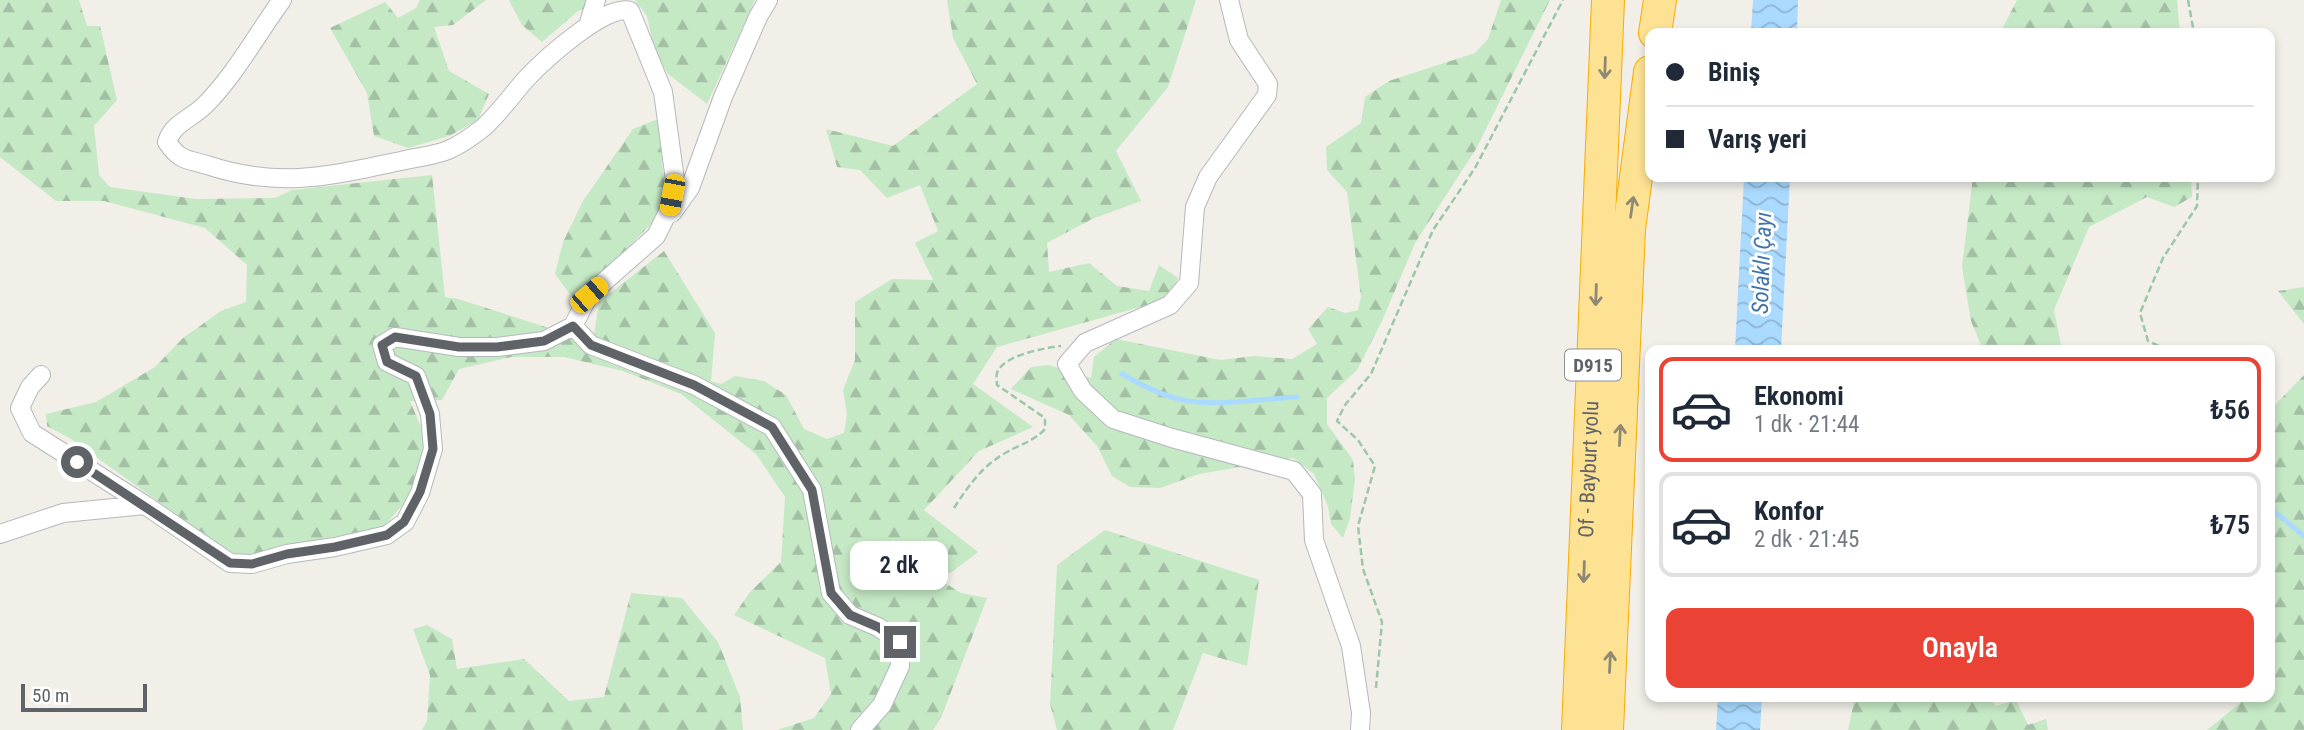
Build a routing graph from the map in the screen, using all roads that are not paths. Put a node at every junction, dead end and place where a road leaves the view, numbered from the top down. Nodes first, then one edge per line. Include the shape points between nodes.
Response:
1 (282, 0) edge
2 (596, 0) edge
3 (768, 0) edge
4 (1229, 0) edge
5 (1608, 0) edge
6 (1660, 0) edge
7 (587, 26) junction
8 (1656, 28) edge
9 (1645, 109) edge
10 (656, 236) junction
11 (573, 326) junction
12 (41, 375) dead end
13 (145, 505) junction
14 (0, 534) edge
15 (860, 730) edge
16 (1360, 730) edge
17 (1578, 730) edge
18 (1607, 730) edge

1 - 7 street via 221,87 204,107 170,132 167,142 176,156 261,178 307,179 448,150 481,129 527,78
2 - 7 street
3 - 10 street via 723,97 690,188
4 - 16 street via 1240,40 1268,84 1266,95 1208,177 1195,207 1189,283 1170,305 1085,343 1067,363 1083,391 1113,419 1294,471 1312,495 1314,540 1351,646
5 -> 17 highway, Of - Bayburt yolu / D915
6 - 8 highway
7 - 10 street via 606,13 630,11 663,92 675,180 669,210
18 -> 9 highway, Of - Bayburt yolu / D915 via 1629,229
10 - 11 street via 589,295
11 - 13 street via 544,341 497,347 459,347 395,337 382,345 387,362 416,376 430,414 433,449 415,502 404,522 387,535 252,564 230,563
11 - 15 street via 591,345 694,385 772,427 812,490 831,593 850,615 900,642 900,666 882,705
12 - 13 street via 20,408 32,433
13 - 14 street via 63,513

